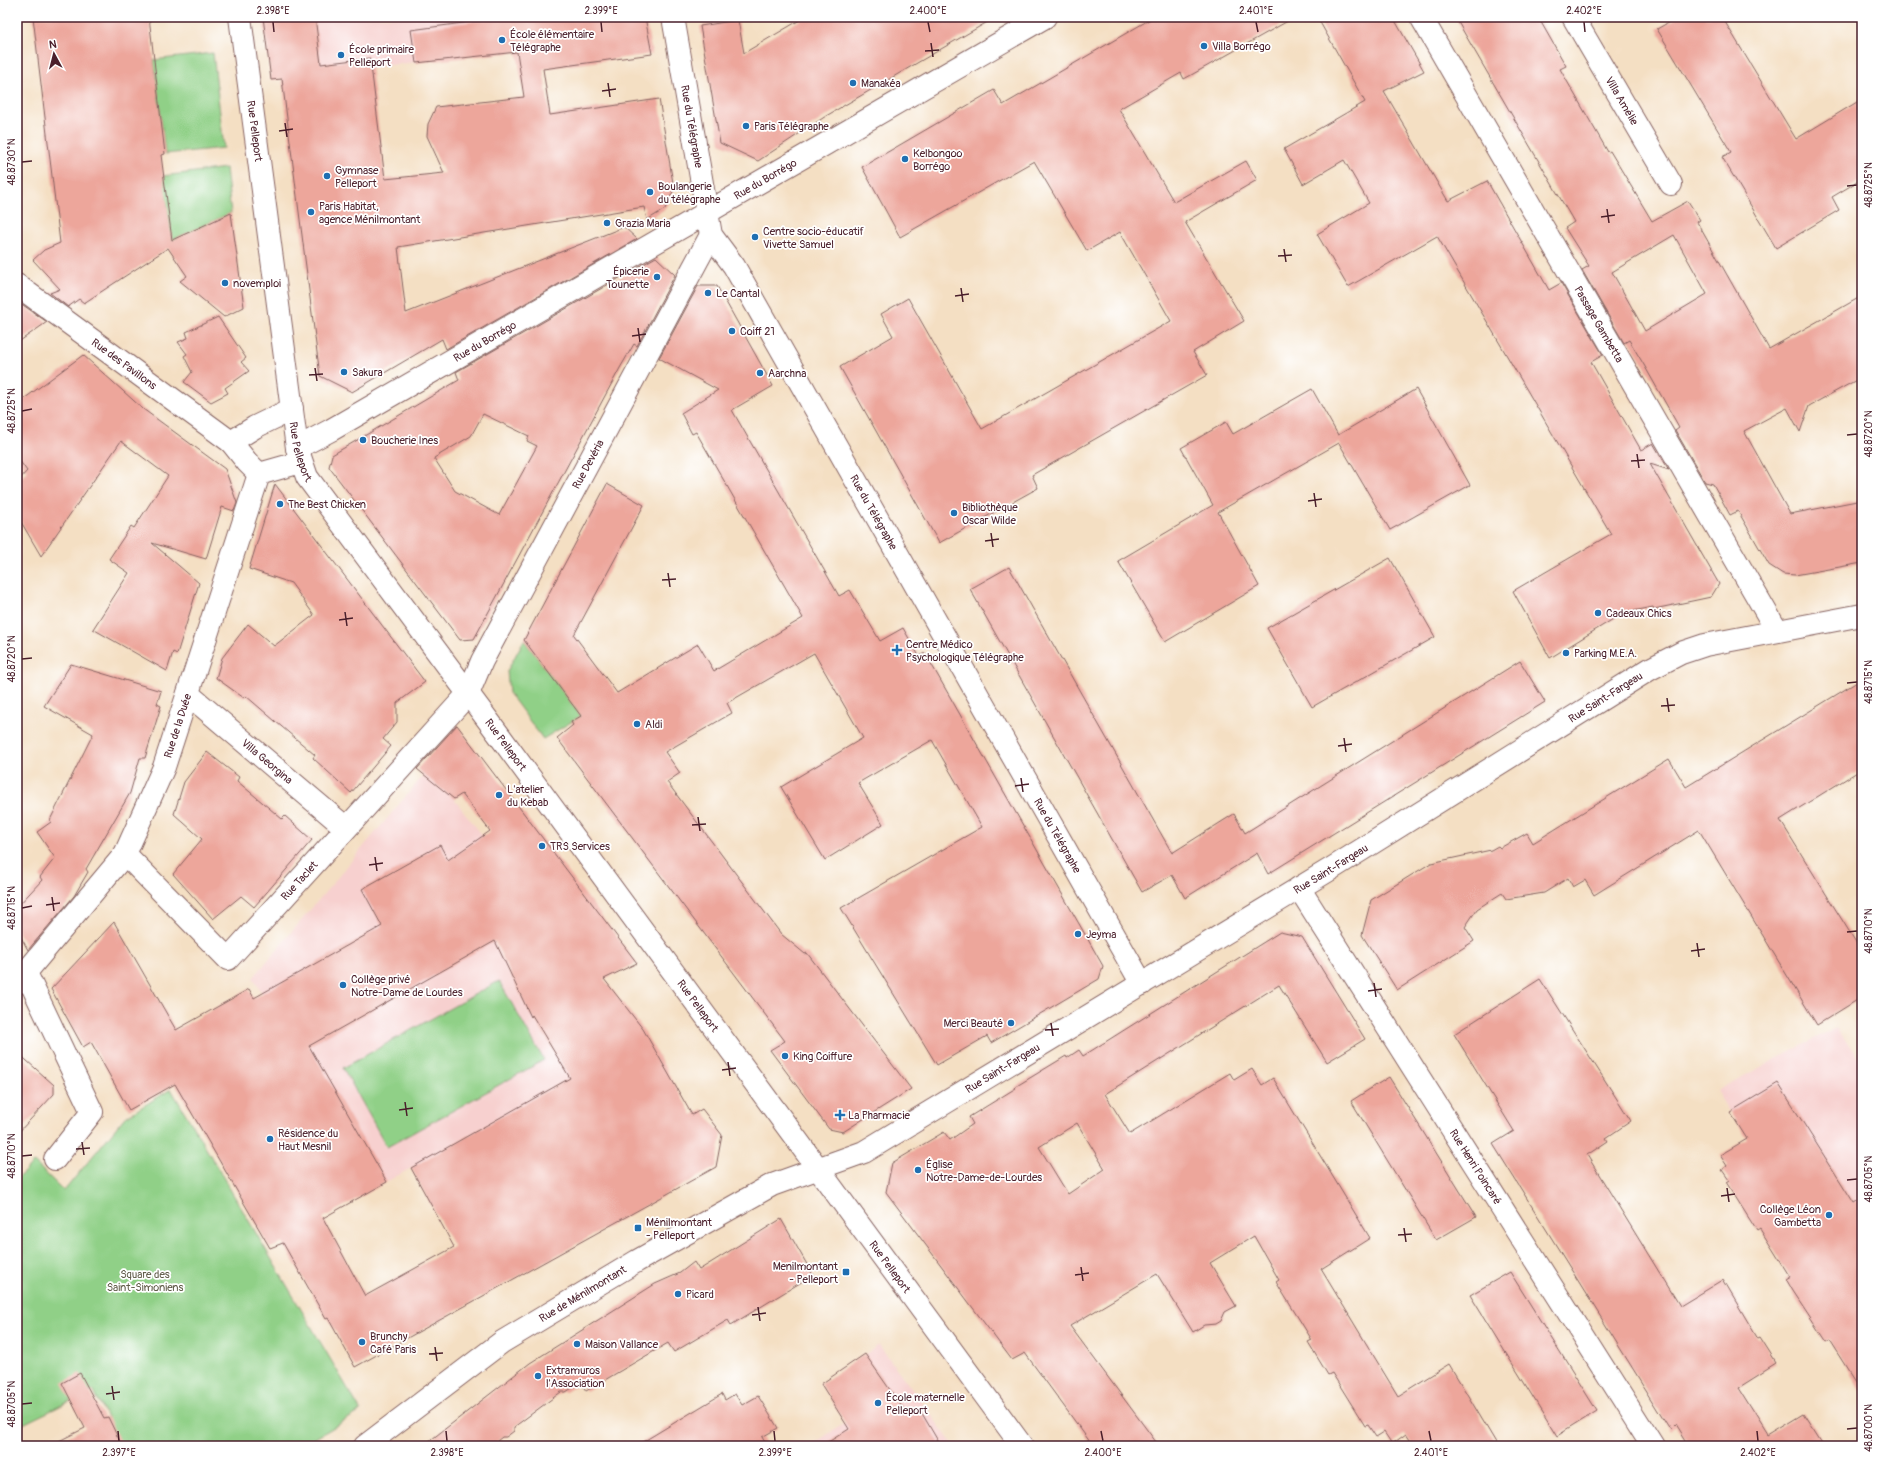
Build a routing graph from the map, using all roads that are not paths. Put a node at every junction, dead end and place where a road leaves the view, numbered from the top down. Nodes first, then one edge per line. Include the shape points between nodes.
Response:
1 (240, 17) edge
2 (673, 17) edge
3 (1045, 17) edge
4 (1420, 17) edge
5 (1573, 17) edge
6 (1671, 184) dead end
7 (708, 212) junction
8 (711, 235) junction
9 (17, 285) edge
10 (292, 409) junction
11 (231, 442) junction
12 (299, 455) junction
13 (260, 474) junction
14 (1862, 615) edge
15 (1777, 631) junction
16 (188, 694) junction
17 (468, 694) junction
18 (346, 828) junction
19 (125, 854) junction
20 (1299, 888) junction
21 (21, 978) edge
22 (1142, 984) junction
23 (55, 1159) dead end
24 (817, 1168) junction
25 (365, 1446) edge
26 (1022, 1446) edge
27 (1653, 1446) edge

1 - 10 street, Rue Pelleport
2 - 7 street, Rue du Télégraphe
3 - 7 street, Rue du Borrégo
4 - 15 street, Passage Gambetta
5 - 6 street, Villa Amélie
7 - 8 street, Rue du Télégraphe
7 - 12 street, Rue du Borrégo via 345,422
8 - 17 street, Rue Devéria via 482,661
8 - 22 street, Rue du Télégraphe via 734,266
9 - 11 street, Rue des Pavillons
10 - 11 street
10 - 12 street, Rue Pelleport
11 - 13 street, Rue des Pavillons via 246,462
12 - 13 street
12 - 17 street, Rue Pelleport via 307,478
13 - 16 street, Rue de la Duée
14 - 15 street, Rue Saint-Fargeau
15 - 20 street, Rue Saint-Fargeau via 1705,645 1681,653 1650,669
16 - 18 street, Villa Georgina
16 - 19 street, Rue de la Duée via 164,767
17 - 18 street, Rue Taclet
17 - 24 street, Rue Pelleport
18 - 19 street, Rue Taclet via 228,959
19 - 21 street, Rue de la Duée
20 - 22 street, Rue Saint-Fargeau
20 - 27 street, Rue Henri Poincaré
21 - 23 street via 92,1112
22 - 24 street, Rue Saint-Fargeau via 864,1152
24 - 25 street, Rue de Ménilmontant via 772,1185 637,1261 502,1342
24 - 26 street, Rue Pelleport

